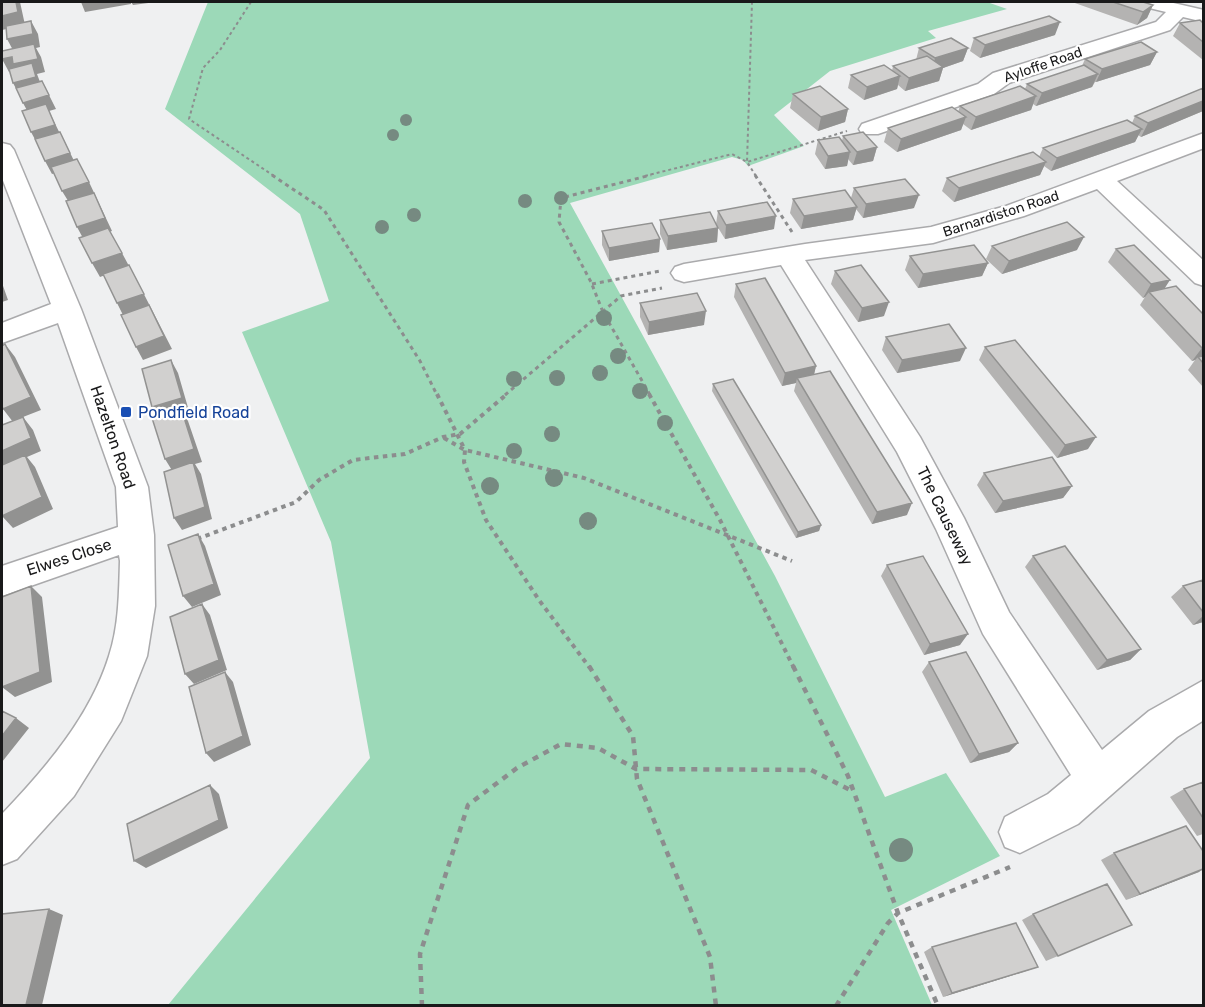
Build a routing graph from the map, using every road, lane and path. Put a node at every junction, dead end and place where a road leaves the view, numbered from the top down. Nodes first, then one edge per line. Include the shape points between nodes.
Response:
1 (250, 2) edge
2 (752, 2) edge
3 (1148, 2) edge
4 (1179, 10) junction
5 (1203, 16) edge
6 (870, 129) joint
7 (1203, 140) edge
8 (2, 150) edge
9 (747, 162) junction
10 (1102, 180) junction
11 (796, 254) junction
12 (684, 273) junction
13 (1203, 277) edge
14 (592, 284) junction
15 (67, 309) junction
16 (603, 312) junction
17 (2, 333) edge
18 (455, 435) junction
19 (443, 437) junction
20 (465, 450) junction
21 (137, 535) junction
22 (728, 536) junction
23 (190, 542) edge
24 (792, 561) dead end
25 (2, 581) edge
26 (1203, 698) edge
27 (636, 769) junction
28 (1097, 779) junction
29 (855, 792) junction
30 (1020, 832) joint
31 (2, 843) edge
32 (898, 913) junction
33 (422, 1005) edge
34 (716, 1005) edge
35 (836, 1005) edge
36 (938, 1005) edge

1 - 18 path via 203,68 189,119 324,210 420,361
2 - 9 path
3 - 4 street
4 - 5 street
4 - 6 street, Ayloffe Road via 1163,26 1001,78 986,89
6 - 9 path via 864,125
7 - 10 street, Barnardiston Road
8 - 15 street, Hazelton Road
9 - 11 path
9 - 14 path via 732,154 561,198 559,222
10 - 11 street, Barnardiston Road via 933,235
10 - 13 street
11 - 12 street, Barnardiston Road
11 - 28 street, The Causeway via 909,446 996,623
12 - 14 path via 681,267
12 - 16 path via 690,283 621,296
14 - 16 path
15 - 17 street
15 - 21 street, Hazelton Road via 132,487
16 - 18 path
16 - 22 path
18 - 19 path
18 - 20 path
19 - 20 path
19 - 23 path via 405,454 353,460 319,480 296,502
20 - 22 path via 584,478
20 - 27 path via 464,462 486,520 539,600 603,685 633,736
21 - 25 street, Elwes Close
21 - 31 street, Hazelton Road via 137,606 128,656 107,708 60,782
22 - 24 path
22 - 29 path
26 - 28 street via 1162,724
27 - 29 path via 811,770
27 - 33 path via 598,748 561,744 517,768 468,805 420,954
27 - 34 path via 710,957
28 - 30 street via 1063,810
29 - 32 path
30 - 32 path via 1017,865
32 - 35 path
32 - 36 path

